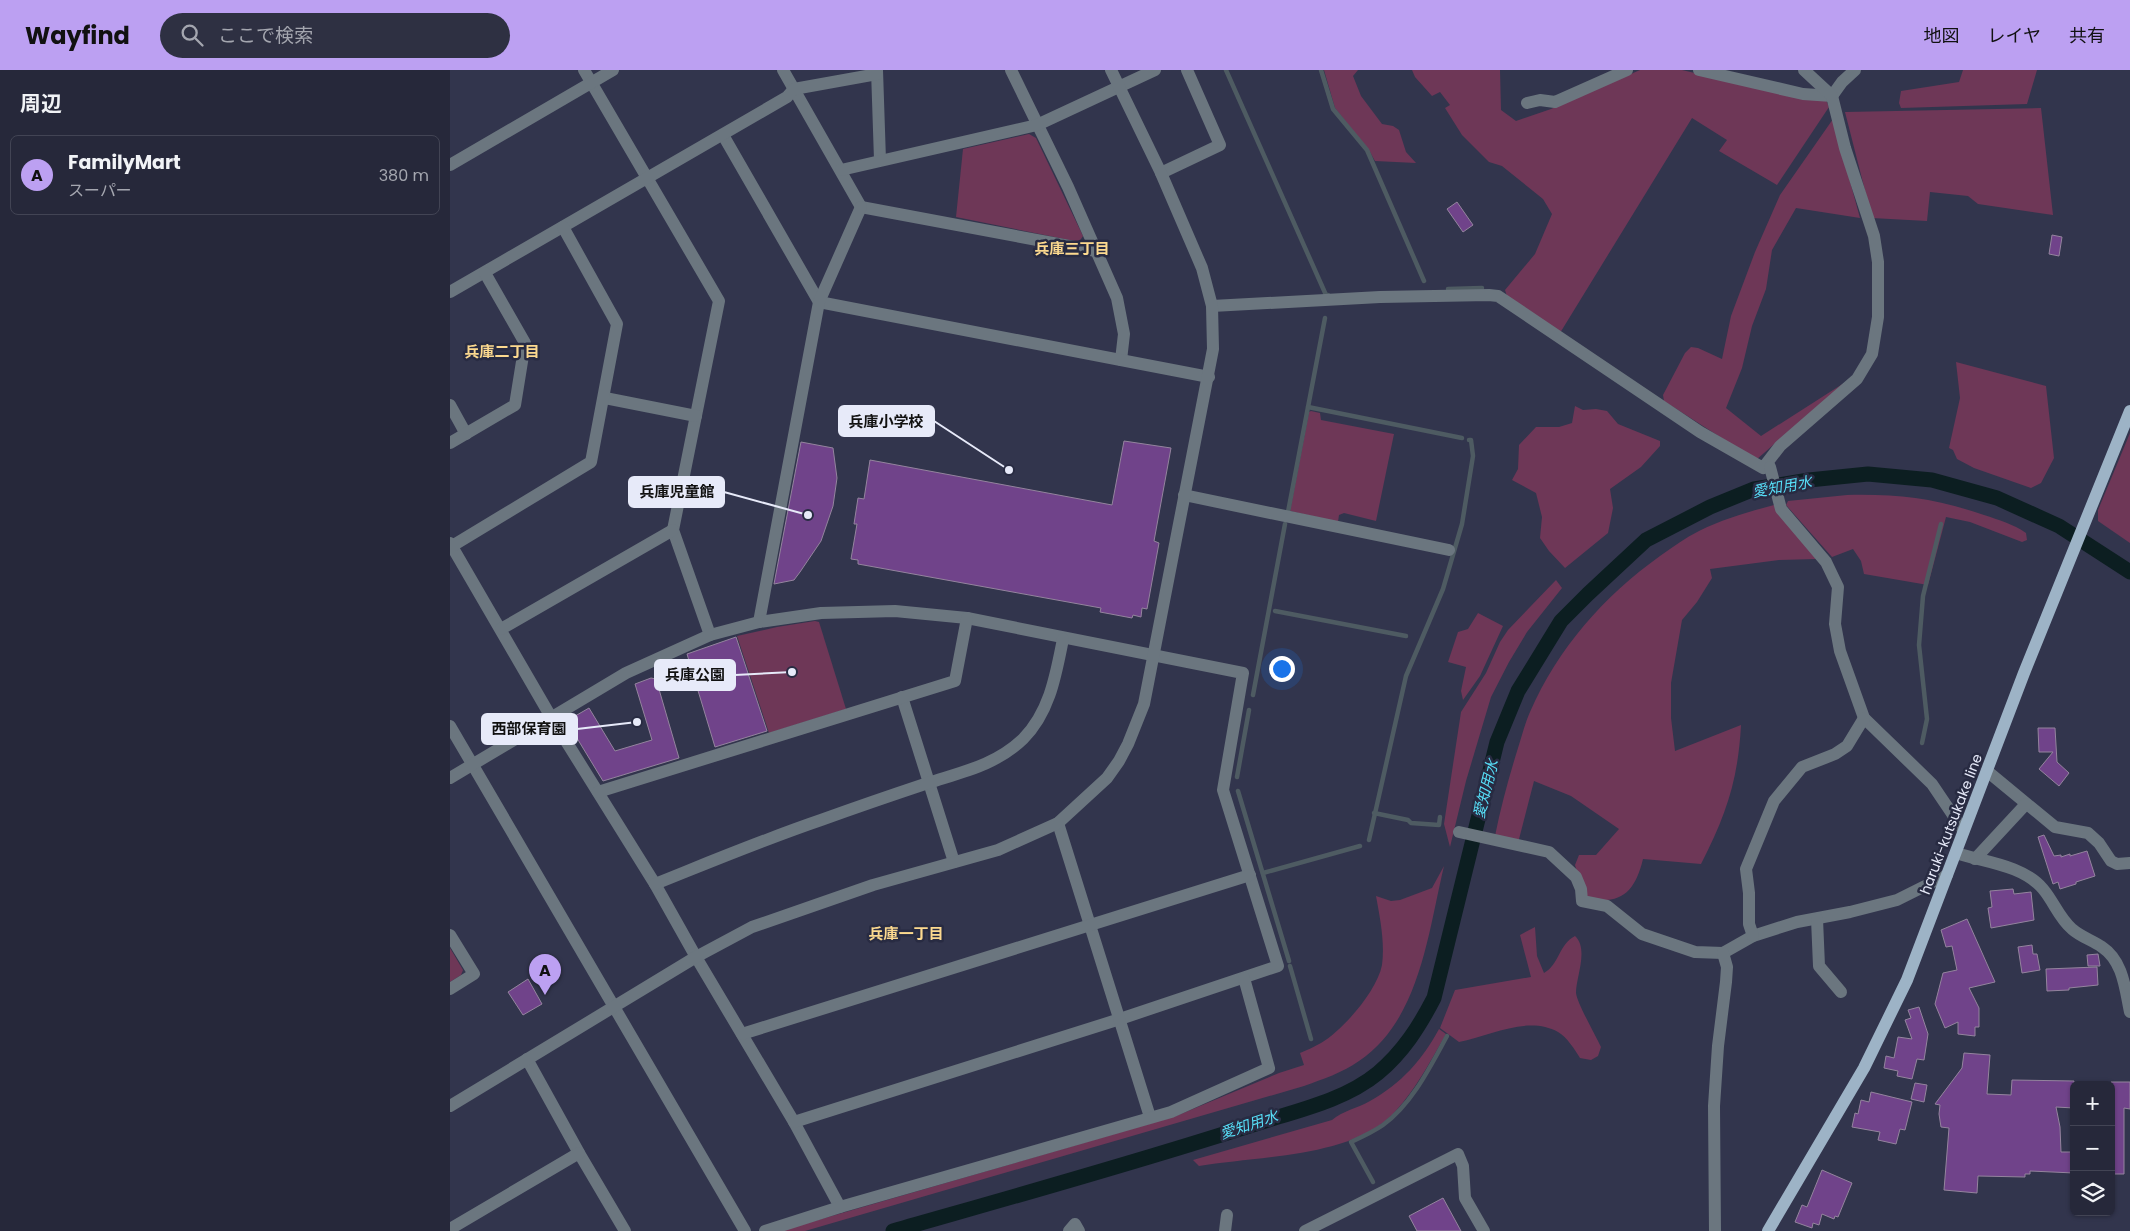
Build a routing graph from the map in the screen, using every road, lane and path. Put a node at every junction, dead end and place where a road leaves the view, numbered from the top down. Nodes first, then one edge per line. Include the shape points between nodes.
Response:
1 (584, 70) edge
2 (613, 70) edge
3 (783, 70) edge
4 (1011, 70) edge
5 (1111, 70) edge
6 (1155, 70) edge
7 (1188, 70) edge
8 (1627, 70) edge
9 (1699, 70) edge
10 (1804, 70) edge
11 (1855, 70) edge
12 (877, 72) edge
13 (591, 82) junction
14 (1119, 86) junction
15 (794, 89) junction
16 (1832, 96) junction
17 (1527, 103) dead end
18 (1037, 125) junction
19 (723, 135) junction
20 (880, 160) junction
21 (450, 165) edge
22 (841, 170) junction
23 (1160, 173) junction
24 (648, 177) junction
25 (861, 207) junction
26 (563, 227) junction
27 (1096, 251) junction
28 (485, 273) junction
29 (450, 292) edge
30 (820, 302) junction
31 (1212, 306) junction
32 (1121, 360) junction
33 (1209, 377) junction
34 (605, 398) junction
35 (450, 405) edge
36 (2130, 412) edge
37 (696, 416) junction
38 (466, 434) junction
39 (450, 443) edge
40 (1770, 467) dead end
41 (1184, 495) junction
42 (673, 530) junction
43 (451, 545) edge
44 (1449, 550) dead end
45 (967, 618) junction
46 (758, 622) junction
47 (501, 629) junction
48 (710, 635) junction
49 (1063, 639) junction
50 (1155, 657) junction
51 (902, 697) junction
52 (551, 718) junction
53 (1864, 718) junction
54 (450, 726) edge
55 (473, 765) junction
56 (1987, 771) junction
57 (450, 778) edge
58 (930, 782) junction
59 (598, 792) junction
60 (2026, 804) junction
61 (1058, 822) junction
62 (1963, 830) junction
63 (1459, 832) dead end
64 (1956, 853) junction
65 (1975, 859) junction
66 (954, 862) junction
67 (2130, 863) edge
68 (1250, 875) junction
69 (1947, 875) junction
70 (655, 884) junction
71 (1817, 919) junction
72 (1090, 923) junction
73 (450, 934) edge
74 (1753, 936) junction
75 (1723, 953) junction
76 (696, 957) junction
77 (1244, 978) junction
78 (450, 989) edge
79 (1841, 992) dead end
80 (614, 1008) junction
81 (2130, 1012) edge
82 (1120, 1019) junction
83 (742, 1034) junction
84 (527, 1059) junction
85 (450, 1106) edge
86 (1150, 1117) junction
87 (794, 1122) junction
88 (578, 1153) junction
89 (840, 1207) junction
90 (1227, 1214) dead end
91 (450, 1229) edge
92 (619, 1229) edge
93 (745, 1231) edge
94 (765, 1231) edge
95 (1069, 1231) edge
96 (1079, 1231) edge
97 (1225, 1231) edge
98 (1305, 1231) edge
99 (1484, 1231) edge
100 (1715, 1231) edge
101 (1768, 1231) edge

1 - 13 street
2 - 13 street
3 - 15 street
4 - 18 street
5 - 14 street
6 - 14 street
7 - 23 street via 1220,144
8 - 17 street via 1555,102 1540,100
9 - 16 street via 1803,94
10 - 16 street
11 - 16 street
12 - 15 street
12 - 20 street
13 - 21 street
13 - 24 street
14 - 18 street
14 - 23 street
15 - 19 street via 787,97
15 - 22 street
16 - 31 street via 1874,236 1878,262 1878,317 1872,354 1857,379 1780,446 1763,468 1700,432 1498,296 1380,297
18 - 20 street
18 - 27 street
19 - 24 street
19 - 30 street
20 - 22 street
22 - 25 street
23 - 31 street via 1202,268
24 - 26 street
24 - 37 street via 719,301
25 - 27 street
25 - 30 street
26 - 28 street
26 - 34 street via 616,324
27 - 32 street via 1117,298 1124,334
28 - 29 street
28 - 38 street via 525,343 514,405
30 - 32 street
30 - 46 street
31 - 33 street via 1213,349
32 - 33 street
33 - 41 street
34 - 37 street
34 - 43 street via 592,462
35 - 38 street
36 - 56 main road, haruki-kutsukake line
37 - 42 street
38 - 39 street
40 - 53 street via 1781,509 1826,562 1838,586 1836,624 1840,651
41 - 44 street
41 - 50 street
42 - 47 street
42 - 48 street
43 - 47 street
45 - 46 street via 895,611 821,613
45 - 49 street
45 - 51 street via 955,681
46 - 48 street
47 - 52 street
48 - 52 street via 626,673
49 - 50 street
49 - 58 street via 1049,698 1024,738 983,765
50 - 61 street via 1144,704 1119,761 1097,789
50 - 68 street via 1244,673 1223,790
51 - 58 street
51 - 59 street
52 - 55 street
52 - 59 street
53 - 62 street via 1932,784
53 - 74 street via 1847,746 1802,767 1774,801 1746,868 1749,924
54 - 55 street
55 - 57 street
55 - 80 street
56 - 60 street
56 - 62 main road, haruki-kutsukake line
58 - 66 street
58 - 70 street via 774,836
59 - 70 street
60 - 65 street
60 - 67 street via 2055,827 2088,833 2111,861
61 - 66 street via 998,850
61 - 72 street
62 - 64 main road, haruki-kutsukake line
63 - 75 street via 1549,852 1576,877 1582,901 1607,906 1642,934 1695,952
64 - 65 street
64 - 69 main road, haruki-kutsukake line
65 - 81 street via 2034,880 2073,930 2110,952 2120,969
66 - 76 street via 873,885 752,927
68 - 72 street
68 - 77 street via 1278,966
69 - 71 street via 1897,900
69 - 101 main road, haruki-kutsukake line via 1907,980 1864,1068
70 - 76 street
71 - 74 street
71 - 79 street via 1819,966
72 - 82 street
72 - 83 street
73 - 78 street via 474,974
74 - 75 street
75 - 100 street via 1727,967 1714,1106
76 - 80 street
76 - 83 street
77 - 82 street
77 - 86 street via 1269,1068 1171,1112
80 - 84 street
80 - 93 street
82 - 86 street
82 - 87 street
83 - 87 street
84 - 85 street
84 - 88 street
86 - 89 street
87 - 89 street
88 - 91 street
88 - 92 street
89 - 94 street
90 - 97 street
95 - 96 street via 1075,1224
98 - 99 street via 1458,1154 1463,1166 1465,1198

